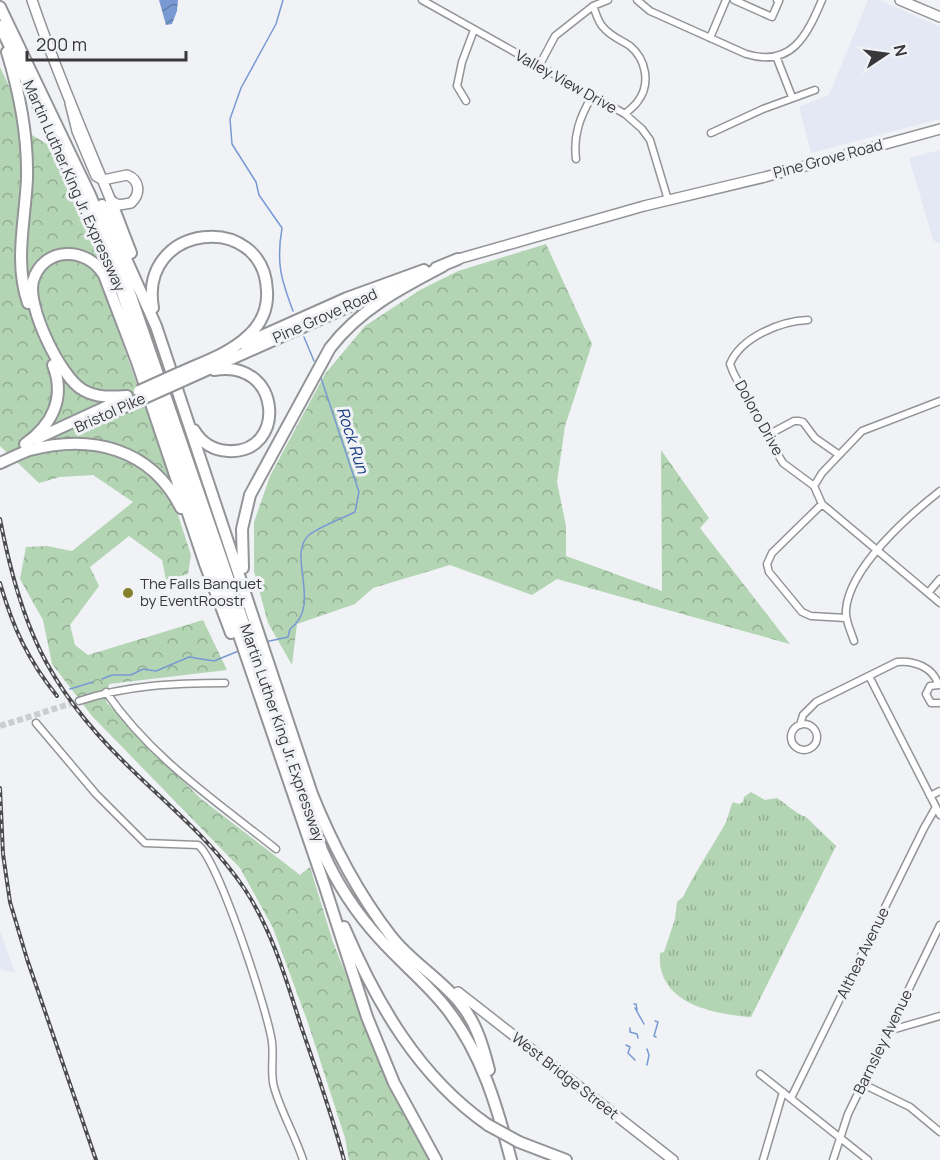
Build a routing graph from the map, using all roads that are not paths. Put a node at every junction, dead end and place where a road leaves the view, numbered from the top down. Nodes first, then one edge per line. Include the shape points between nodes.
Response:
1 (32, 0) edge
2 (422, 0) edge
3 (608, 0) edge
4 (637, 0) edge
5 (726, 0) edge
6 (734, 0) edge
7 (777, 0) edge
8 (822, 0) edge
9 (900, 0) edge
10 (593, 6) junction
11 (0, 7) edge
12 (940, 17) edge
13 (0, 26) edge
14 (474, 30) junction
15 (0, 32) edge
16 (710, 38) junction
17 (776, 56) junction
18 (538, 66) junction
19 (815, 90) dead end
20 (592, 96) junction
21 (792, 97) junction
22 (466, 101) dead end
23 (625, 114) junction
24 (58, 129) junction
25 (940, 129) edge
26 (711, 133) dead end
27 (576, 159) dead end
28 (103, 180) junction
29 (717, 189) junction
30 (668, 200) junction
31 (111, 201) junction
32 (623, 214) junction
33 (458, 259) junction
34 (443, 266) junction
35 (146, 302) junction
36 (808, 320) dead end
37 (156, 326) junction
38 (230, 350) junction
39 (193, 376) junction
40 (181, 377) junction
41 (141, 395) junction
42 (127, 396) junction
43 (940, 401) edge
44 (188, 419) junction
45 (766, 436) junction
46 (26, 448) junction
47 (838, 454) junction
48 (0, 456) edge
49 (0, 463) edge
50 (814, 486) junction
51 (940, 491) edge
52 (822, 504) junction
53 (878, 551) junction
54 (205, 564) junction
55 (940, 579) edge
56 (928, 593) junction
57 (940, 603) edge
58 (251, 607) junction
59 (846, 618) junction
60 (247, 636) junction
61 (854, 641) dead end
62 (254, 656) junction
63 (869, 676) junction
64 (225, 683) dead end
65 (939, 685) edge
66 (106, 692) junction
67 (79, 701) tunnel mouth
68 (940, 703) edge
69 (36, 723) dead end
70 (800, 725) junction
71 (940, 791) edge
72 (930, 796) junction
73 (936, 807) junction
74 (940, 815) edge
75 (276, 849) dead end
76 (324, 884) junction
77 (374, 911) junction
78 (940, 926) edge
79 (458, 992) joint
80 (940, 1016) edge
81 (367, 1017) junction
82 (888, 1031) junction
83 (760, 1074) dead end
84 (863, 1084) junction
85 (783, 1092) junction
86 (791, 1098) junction
87 (500, 1117) junction
88 (940, 1132) edge
89 (840, 1137) junction
90 (303, 1160) edge
91 (436, 1160) edge
92 (511, 1160) edge
93 (566, 1160) edge
94 (672, 1160) edge
95 (764, 1160) edge
96 (833, 1160) edge
97 (868, 1160) edge

1 - 28 main road
2 - 14 street, Valley View Drive
3 - 10 street
4 - 16 street via 650,11
5 - 16 street
6 - 7 street via 772,16
8 - 17 street via 805,37
9 - 12 main road
10 - 18 street via 555,36
10 - 23 street via 601,26 631,47 643,61 644,91
11 - 24 highway, Martin Luther King Jr. Expressway
13 - 60 highway, Martin Luther King Jr. Expressway via 117,278
14 - 18 street, Valley View Drive
14 - 22 street via 457,86
15 - 46 highway via 20,98 26,139 27,186 20,260 23,285 59,385 52,415
16 - 17 street via 753,56
17 - 21 street
18 - 20 street, Valley View Drive
19 - 21 street
20 - 23 street, Valley View Drive
20 - 27 street via 577,126
21 - 26 street
23 - 30 street, Valley View Drive via 650,141
24 - 35 highway via 103,208
24 - 60 highway, Martin Luther King Jr. Expressway via 124,276
25 - 29 main road, Pine Grove Road
28 - 31 main road
28 - 31 main road via 127,175 137,184 137,195 130,203 119,205
29 - 30 main road, Pine Grove Road
29 - 32 main road, Pine Grove Road
30 - 32 main road, Pine Grove Road
31 - 35 highway
32 - 33 main road, Pine Grove Road
33 - 34 highway, Pine Grove Road
33 - 38 highway, Pine Grove Road via 362,292
34 - 39 highway, Pine Grove Road
34 - 58 highway via 369,308 325,356 258,477 244,512 241,553
35 - 37 highway
36 - 45 street, Doloro Drive via 765,330 733,356 730,364
37 - 38 highway via 152,285 163,259 190,239 228,239 241,244 256,259 267,293 258,324
37 - 44 highway
38 - 40 highway, Pine Grove Road
39 - 40 highway, Bristol Pike
39 - 44 highway via 226,369 249,374 264,390 270,414 260,438 231,452 207,445
40 - 41 highway, Bristol Pike, bridge
41 - 42 highway
41 - 46 highway, Bristol Pike
42 - 46 highway
42 - 54 highway via 89,393 72,382 60,366 32,296 36,274 52,257 82,256 95,263 104,275
43 - 47 street via 862,431
44 - 58 highway
45 - 47 street via 799,421
45 - 50 street, Doloro Drive via 783,463
46 - 48 highway
46 - 49 highway
46 - 54 highway via 85,444 111,448 136,458 174,495
47 - 50 street
50 - 52 street, Doloro Drive
51 - 53 street
52 - 53 street, Doloro Drive
52 - 59 street via 772,553 768,569 802,612
53 - 56 street, Doloro Drive
53 - 59 street via 853,583
54 - 60 highway
55 - 56 street
56 - 57 street, Doloro Drive
58 - 60 highway
59 - 61 street
60 - 62 highway
60 - 62 highway
62 - 76 highway, Martin Luther King Jr. Expressway
62 - 77 highway via 340,857
62 - 81 highway via 331,925
62 - 87 highway, Martin Luther King Jr. Expressway via 312,825 334,874 371,929 455,1020 482,1067
63 - 65 street via 906,661 922,666
63 - 70 street via 816,702 803,715
63 - 72 street
64 - 66 street via 159,684
65 - 68 street via 930,686 926,694 931,703
66 - 67 street
66 - 75 street via 168,763
69 - 90 street via 96,794 145,843 203,848 246,949 272,1041 273,1085
70 - 70 street via 811,727 816,733 816,742 810,749 800,750 792,744 792,732
71 - 72 street
72 - 73 street
73 - 74 street
73 - 86 street, Althea Avenue
76 - 81 highway, Martin Luther King Jr. Expressway
76 - 93 highway, bridge via 372,986 407,1044 440,1086 488,1125
77 - 79 highway via 416,956
77 - 87 highway via 392,938 468,1014 483,1047
78 - 82 street, Barnsley Avenue
79 - 94 main road, West Bridge Street
80 - 82 street
81 - 91 highway, Martin Luther King Jr. Expressway via 394,1083
82 - 84 street, Barnsley Avenue
83 - 85 street
84 - 88 street via 910,1107
84 - 89 street, Barnsley Avenue
85 - 86 street
85 - 95 street
86 - 89 street
87 - 92 highway, Martin Luther King Jr. Expressway
89 - 96 street, Barnsley Avenue
89 - 97 street

